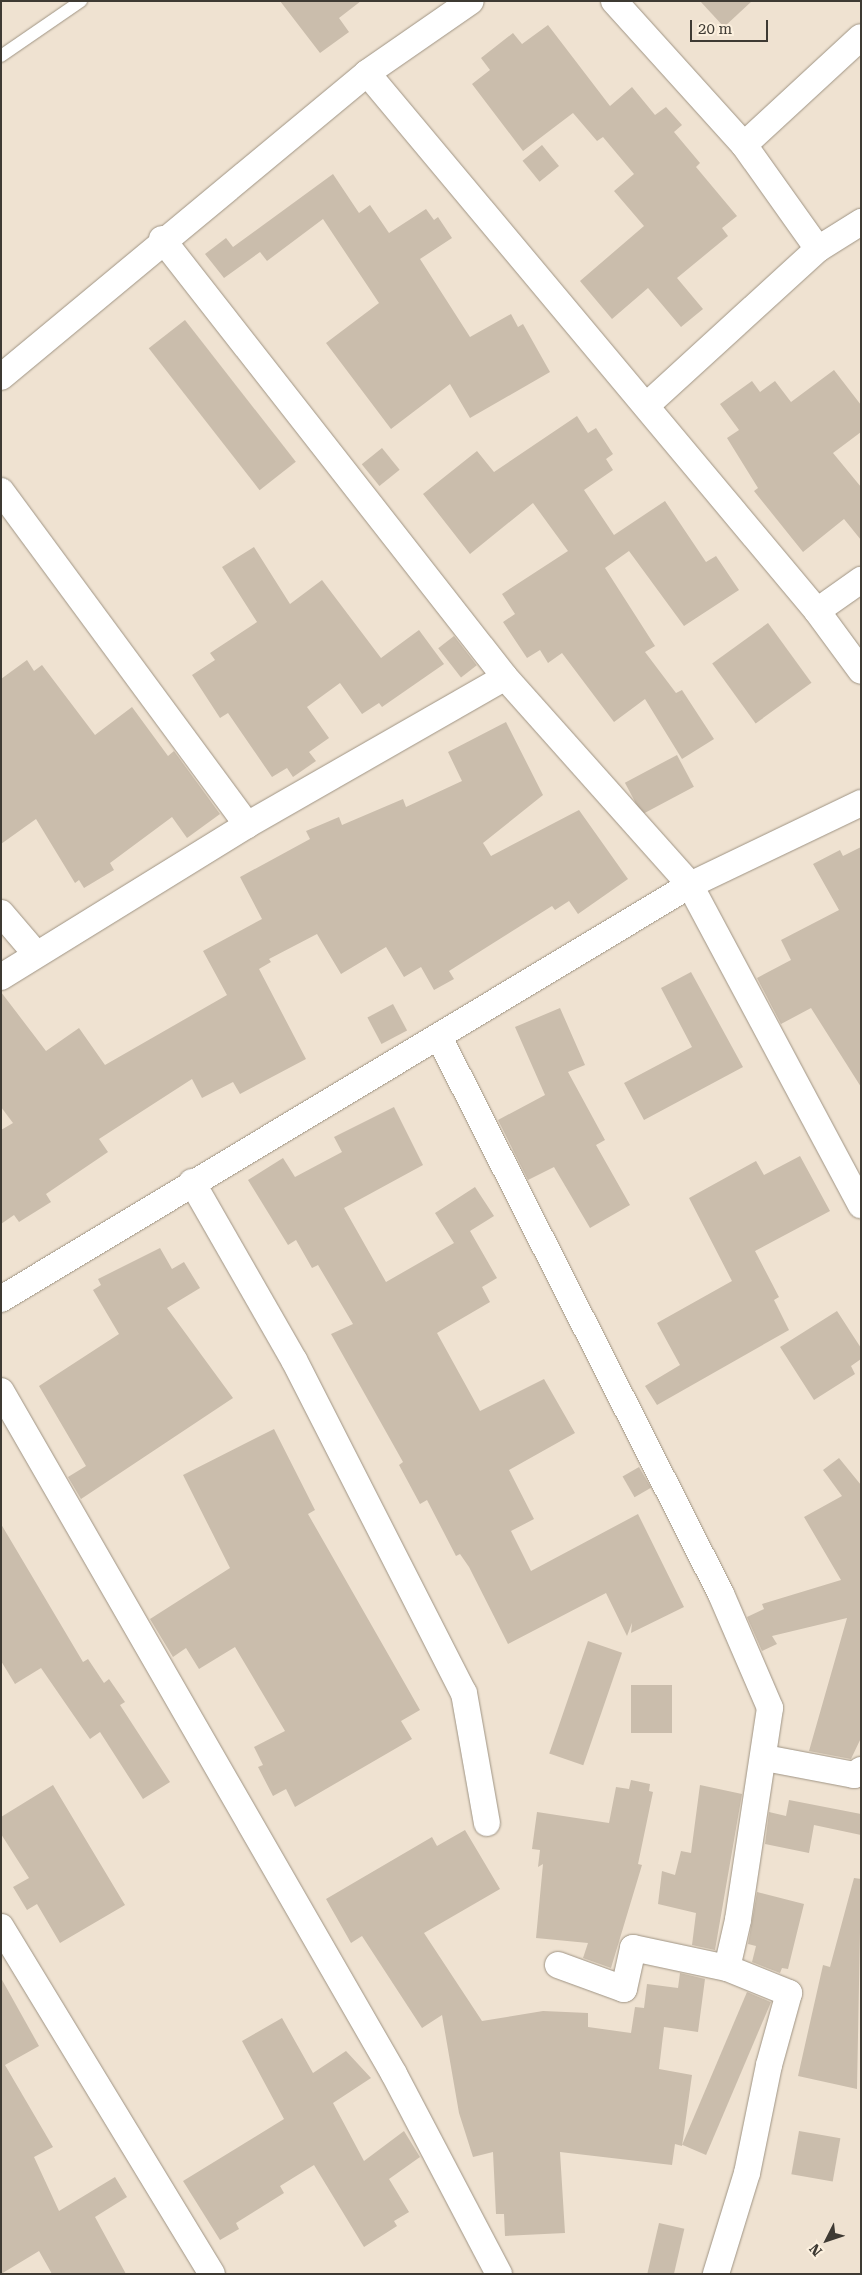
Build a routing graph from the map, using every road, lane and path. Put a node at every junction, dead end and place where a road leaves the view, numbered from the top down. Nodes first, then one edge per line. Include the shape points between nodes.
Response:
1 (82, 1) edge
2 (471, 1) edge
3 (614, 1) edge
4 (861, 37) edge
5 (1, 56) edge
6 (367, 73) junction
7 (744, 145) junction
8 (861, 222) edge
9 (162, 239) junction
10 (818, 250) junction
11 (1, 377) edge
12 (646, 406) junction
13 (1, 491) edge
14 (861, 580) edge
15 (817, 611) junction
16 (861, 671) edge
17 (505, 677) junction
18 (861, 802) edge
19 (247, 824) junction
20 (690, 884) junction
21 (1, 913) edge
22 (36, 954) junction
23 (1, 977) edge
24 (440, 1039) junction
25 (192, 1182) junction
26 (861, 1205) edge
27 (1, 1299) edge
28 (1, 1391) edge
29 (765, 1758) junction
30 (861, 1770) edge
31 (487, 1824) dead end
32 (1, 1927) edge
33 (558, 1965) dead end
34 (727, 1968) junction
35 (212, 2274) edge
36 (499, 2274) edge
37 (716, 2274) edge

1 - 5 lane
2 - 6 street
3 - 7 street
4 - 7 street
6 - 9 street
6 - 12 street
7 - 10 street
8 - 10 street
9 - 11 street
9 - 17 street
10 - 12 street
12 - 15 street
13 - 19 street
14 - 15 street
15 - 16 street
17 - 19 street
17 - 20 street
18 - 20 street
19 - 22 street
20 - 24 street
20 - 26 street
21 - 22 street
22 - 23 street
24 - 25 street
24 - 29 street via 753,1662 770,1708
25 - 27 street
25 - 31 street via 294,1360 464,1693
28 - 36 street via 394,2074
29 - 30 street via 854,1774
29 - 34 street
32 - 35 street
33 - 34 street via 624,1989 633,1948
34 - 37 street via 789,1993 769,2065 747,2173

